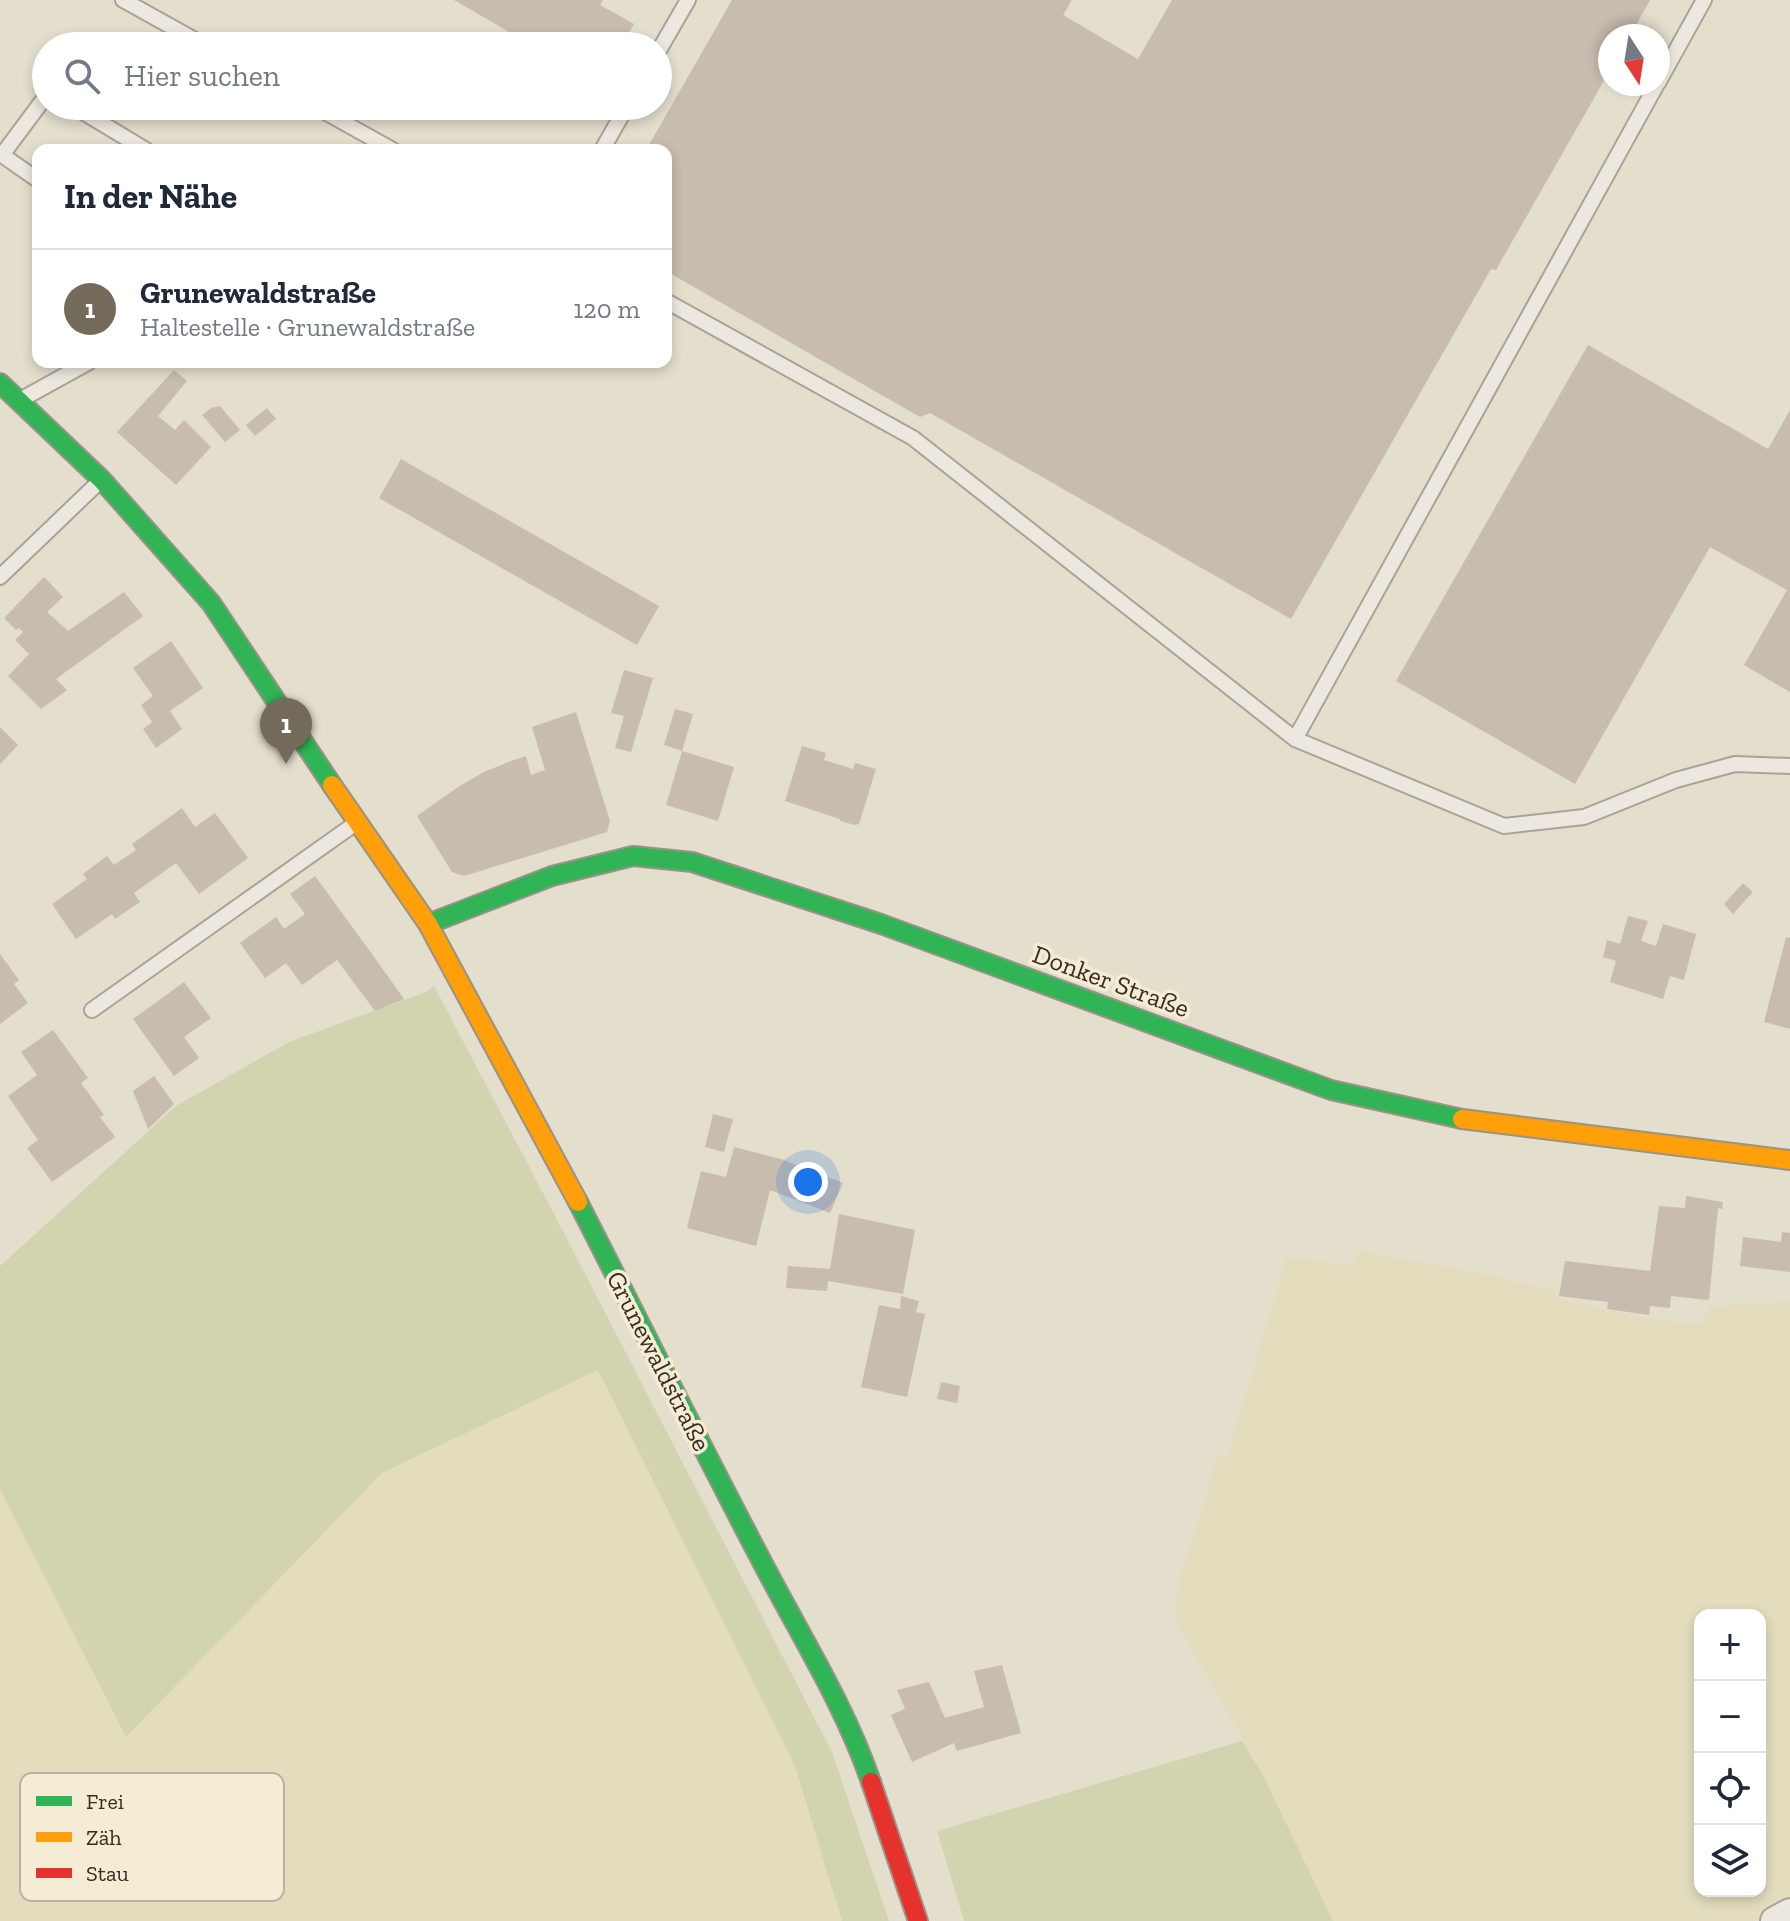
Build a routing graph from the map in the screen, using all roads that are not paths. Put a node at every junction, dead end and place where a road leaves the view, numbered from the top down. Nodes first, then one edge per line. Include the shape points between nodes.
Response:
1 (123, 0) edge
2 (688, 0) edge
3 (1704, 0) edge
4 (181, 32) edge
5 (670, 32) edge
6 (1670, 62) edge
7 (1651, 96) edge
8 (32, 115) edge
9 (96, 120) edge
10 (339, 120) edge
11 (619, 120) edge
12 (136, 144) edge
13 (382, 144) edge
14 (605, 144) edge
15 (32, 176) edge
16 (672, 304) edge
17 (78, 368) edge
18 (0, 383) edge
19 (19, 402) junction
20 (102, 480) junction
21 (0, 577) edge
22 (1295, 739) junction
23 (1790, 766) edge
24 (357, 823) junction
25 (428, 924) junction
26 (92, 1010) dead end
27 (1790, 1160) edge
28 (1790, 1913) edge
29 (918, 1921) edge
30 (1775, 1921) edge

1 - 4 lane
2 - 5 lane
3 - 6 lane
7 - 22 lane
8 - 15 lane via 2,155
9 - 12 lane
10 - 13 lane
11 - 14 lane
16 - 22 lane via 913,438
17 - 19 lane
18 - 19 street, Grunewaldstraße
19 - 20 street, Grunewaldstraße
20 - 21 lane
20 - 24 street, Grunewaldstraße via 211,603
22 - 23 lane via 1504,826 1584,817 1676,780 1735,764
24 - 25 street, Grunewaldstraße
24 - 26 lane
25 - 27 street, Donker Straße via 552,876 633,856 692,862 881,924 1331,1090 1473,1121
25 - 29 street, Grunewaldstraße via 823,1674 863,1759
28 - 30 street

